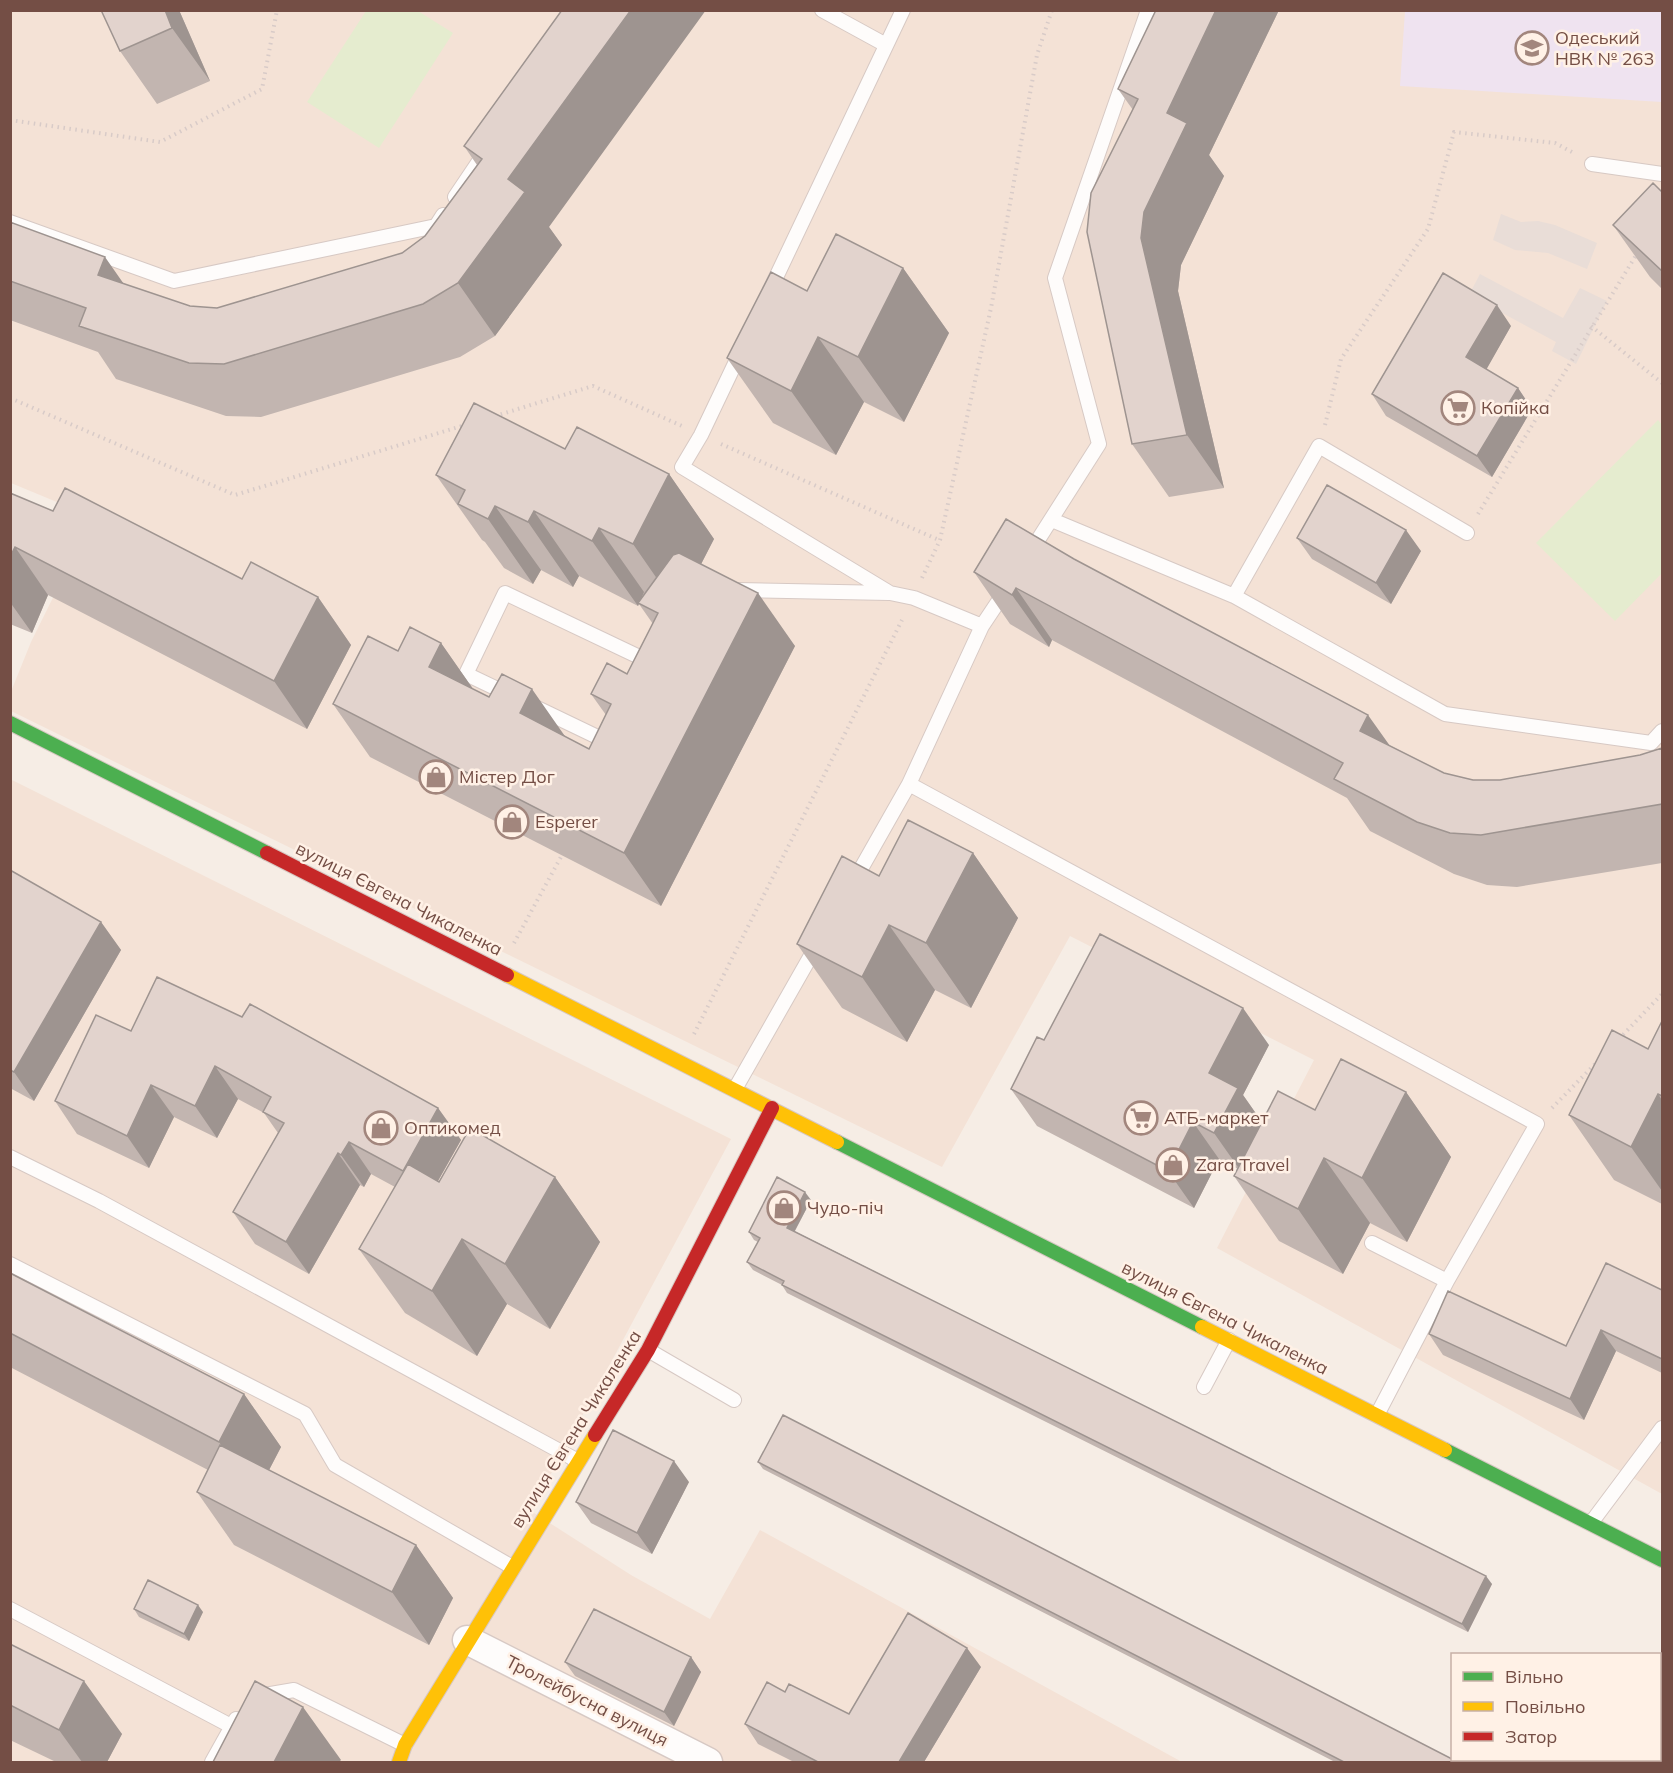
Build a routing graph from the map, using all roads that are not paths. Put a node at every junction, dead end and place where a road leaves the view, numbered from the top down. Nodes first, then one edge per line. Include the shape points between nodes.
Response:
1 (822, 10) edge
2 (903, 10) edge
3 (1148, 10) edge
4 (886, 45) junction
5 (495, 137) edge
6 (1592, 164) road end
7 (1662, 174) edge
8 (10, 222) edge
9 (763, 305) edge
10 (747, 337) edge
11 (1052, 520) junction
12 (1467, 533) road end
13 (723, 593) edge
14 (891, 593) junction
15 (1234, 596) junction
16 (982, 626) junction
17 (655, 664) edge
18 (10, 723) edge
19 (1662, 730) edge
20 (620, 735) edge
21 (909, 784) junction
22 (845, 896) edge
23 (822, 937) edge
24 (735, 1089) junction
25 (772, 1108) junction
26 (10, 1157) edge
27 (1372, 1243) dead end
28 (10, 1263) edge
29 (1447, 1281) junction
30 (1229, 1340) junction
31 (648, 1350) junction
32 (1204, 1387) dead end
33 (734, 1400) dead end
34 (1377, 1415) junction
35 (1662, 1428) edge
36 (578, 1461) junction
37 (1591, 1523) junction
38 (1662, 1560) edge
39 (512, 1567) junction
40 (10, 1609) edge
41 (467, 1640) junction
42 (231, 1726) junction
43 (405, 1745) junction
44 (212, 1762) edge
45 (399, 1762) edge
46 (708, 1762) edge

1 - 4 lane
2 - 4 lane
3 - 11 lane via 1055,278 1099,444
4 - 9 lane
5 - 8 lane via 436,225 174,281
6 - 7 lane
10 - 14 lane via 682,467
11 - 15 lane
11 - 16 lane
12 - 15 lane via 1320,446
13 - 14 lane
14 - 16 lane via 914,598
15 - 19 lane via 1445,714 1651,742
16 - 21 lane
17 - 20 lane via 505,593 466,674 615,745
18 - 24 main road, вулиця Євгена Чикаленка
21 - 22 lane
21 - 29 lane via 1537,1124
23 - 24 lane
24 - 25 main road, вулиця Євгена Чикаленка
25 - 30 main road, вулиця Євгена Чикаленка
25 - 31 main road, вулиця Євгена Чикаленка
26 - 36 lane via 99,1201
27 - 29 lane
28 - 39 lane via 305,1414 335,1465
29 - 34 lane
30 - 32 lane
30 - 34 main road, вулиця Євгена Чикаленка
31 - 33 lane
31 - 36 main road, вулиця Євгена Чикаленка
34 - 37 main road, вулиця Євгена Чикаленка
35 - 37 lane
36 - 39 main road, вулиця Євгена Чикаленка
37 - 38 main road, вулиця Євгена Чикаленка
39 - 41 main road, вулиця Євгена Чикаленка
40 - 42 lane
41 - 43 main road, вулиця Євгена Чикаленка
41 - 46 street, Тролейбусна вулиця
42 - 43 lane via 244,1705 267,1693 294,1690
42 - 44 lane
43 - 45 main road, вулиця Євгена Чикаленка

